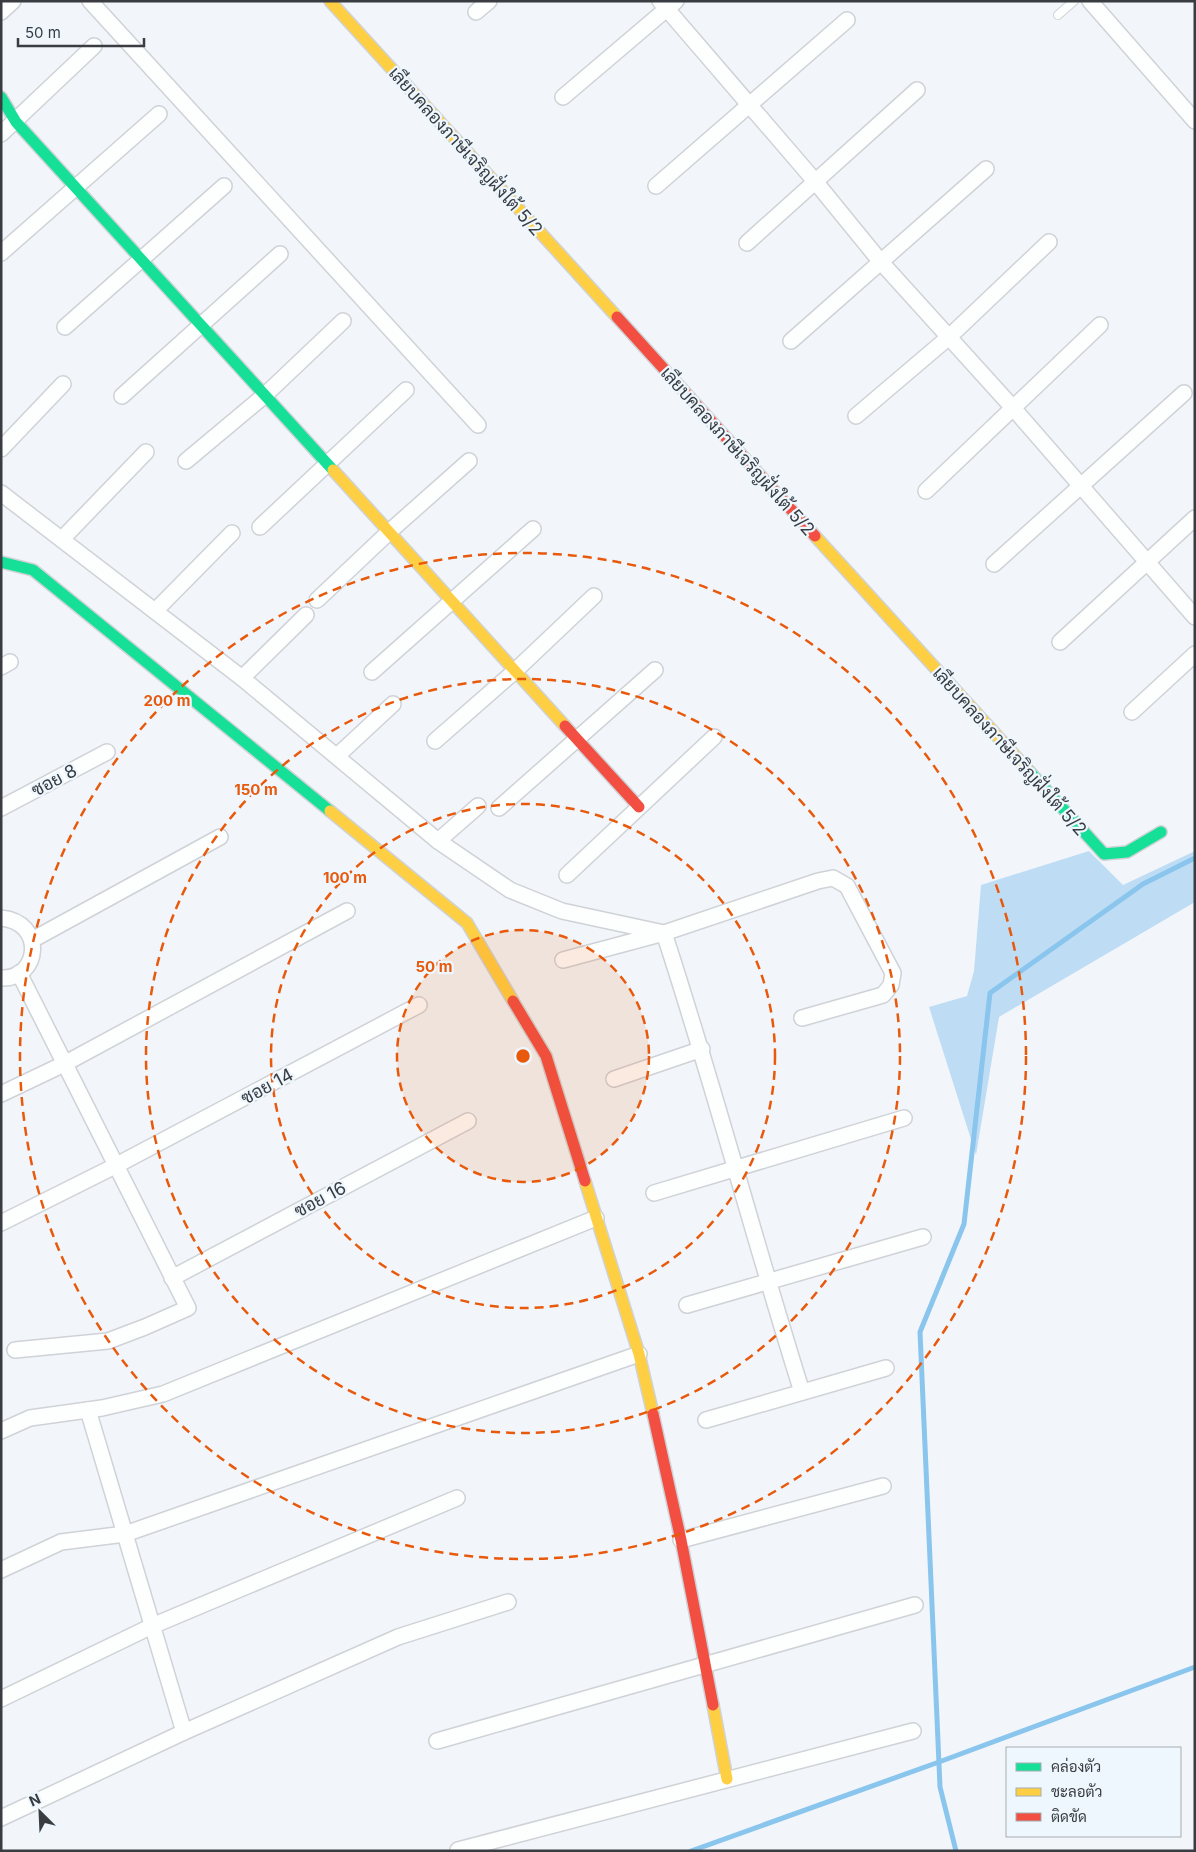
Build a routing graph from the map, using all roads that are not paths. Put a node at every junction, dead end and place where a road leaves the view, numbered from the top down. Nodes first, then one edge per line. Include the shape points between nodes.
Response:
1 (12, 1) edge
2 (90, 1) edge
3 (330, 1) edge
4 (489, 1) edge
5 (1074, 1) edge
6 (1090, 1) edge
7 (667, 4) edge
8 (1, 12) edge
9 (476, 12) dead end
10 (1058, 15) dead end
11 (847, 20) dead end
12 (94, 46) dead end
13 (917, 90) dead end
14 (1, 97) edge
15 (563, 97) dead end
16 (749, 105) junction
17 (159, 114) dead end
18 (1195, 121) edge
19 (16, 122) junction
20 (1, 134) edge
21 (986, 169) dead end
22 (814, 180) junction
23 (224, 186) dead end
24 (656, 186) dead end
25 (77, 188) junction
26 (1049, 242) dead end
27 (747, 243) dead end
28 (1, 253) edge
29 (280, 254) dead end
30 (141, 259) junction
31 (880, 261) junction
32 (343, 321) dead end
33 (200, 324) junction
34 (1100, 325) dead end
35 (65, 327) dead end
36 (949, 337) junction
37 (791, 341) dead end
38 (63, 384) dead end
39 (406, 390) dead end
40 (1184, 393) dead end
41 (265, 395) junction
42 (122, 396) dead end
43 (1014, 409) junction
44 (856, 416) dead end
45 (478, 424) dead end
46 (1, 449) edge
47 (146, 452) dead end
48 (469, 460) dead end
49 (186, 461) dead end
50 (327, 464) junction
51 (1081, 486) junction
52 (926, 492) dead end
53 (1, 493) edge
54 (1195, 518) edge
55 (260, 527) dead end
56 (533, 529) dead end
57 (389, 532) junction
58 (232, 533) dead end
59 (62, 539) junction
60 (1146, 561) junction
61 (1, 562) edge
62 (994, 564) dead end
63 (594, 596) dead end
64 (317, 600) dead end
65 (452, 601) junction
66 (155, 611) junction
67 (306, 615) dead end
68 (1195, 617) edge
69 (1060, 642) dead end
70 (1195, 654) edge
71 (655, 670) dead end
72 (515, 671) junction
73 (372, 672) dead end
74 (242, 678) junction
75 (393, 704) dead end
76 (1132, 712) dead end
77 (714, 737) dead end
78 (576, 738) junction
79 (435, 741) dead end
80 (107, 752) dead end
81 (337, 756) junction
82 (478, 806) dead end
83 (639, 807) junction
84 (1, 808) edge
85 (500, 808) dead end
86 (1161, 832) dead end
87 (220, 837) dead end
88 (438, 841) junction
89 (566, 875) dead end
90 (347, 911) dead end
91 (1, 918) edge
92 (664, 933) junction
93 (32, 940) junction
94 (563, 960) dead end
95 (19, 973) junction
96 (1, 978) edge
97 (419, 1005) dead end
98 (802, 1018) dead end
99 (702, 1049) junction
100 (64, 1064) junction
101 (614, 1079) dead end
102 (1, 1094) edge
103 (904, 1118) dead end
104 (468, 1121) dead end
105 (115, 1166) junction
106 (735, 1170) junction
107 (654, 1193) dead end
108 (596, 1218) junction
109 (1, 1223) edge
110 (923, 1237) dead end
111 (172, 1278) junction
112 (767, 1281) junction
113 (687, 1305) dead end
114 (15, 1350) dead end
115 (638, 1354) junction
116 (886, 1368) dead end
117 (802, 1392) junction
118 (88, 1410) junction
119 (706, 1420) dead end
120 (1, 1430) edge
121 (884, 1486) dead end
122 (457, 1498) dead end
123 (125, 1534) junction
124 (681, 1540) junction
125 (1, 1570) edge
126 (508, 1602) dead end
127 (915, 1604) dead end
128 (152, 1626) junction
129 (705, 1665) junction
130 (1, 1699) edge
131 (913, 1730) dead end
132 (184, 1732) junction
133 (437, 1741) dead end
134 (727, 1779) junction
135 (1, 1818) edge
136 (458, 1850) edge

1 - 8 street
2 - 45 street
3 - 86 street, เลียบคลองภาษีเจริญฝั่งใต้ 5/2 via 1104,854 1126,853
4 - 9 street
5 - 10 lane
6 - 18 street
7 - 15 street
7 - 16 street
11 - 16 street
12 - 19 street
13 - 22 street
14 - 19 street
16 - 22 street
16 - 24 street
17 - 25 street
19 - 20 street
19 - 25 street
21 - 31 street
22 - 27 street
22 - 31 street
23 - 30 street
25 - 28 street
25 - 30 street
26 - 36 street
29 - 33 street
30 - 33 street
30 - 35 street
31 - 36 street
31 - 37 street
32 - 41 street
33 - 41 street
33 - 42 street
34 - 43 street
36 - 43 street
36 - 44 street
38 - 46 street
39 - 50 street
40 - 51 street
41 - 49 street
41 - 50 street
43 - 51 street
43 - 52 street
47 - 59 street
48 - 57 street
50 - 55 street
50 - 57 street
51 - 60 street
51 - 62 street
53 - 59 street
54 - 60 street
56 - 65 street
57 - 64 street
57 - 65 street
58 - 66 street
59 - 66 street
60 - 68 street
60 - 69 street
61 - 108 street via 33,570 467,922 546,1056
63 - 72 street
65 - 72 street
65 - 73 street
66 - 74 street
67 - 74 street
70 - 76 street
71 - 78 street
72 - 78 street
72 - 79 street
74 - 81 street
75 - 81 street
77 - 83 street
78 - 83 street
78 - 85 street
80 - 84 street, ซอย 8
81 - 88 street
82 - 88 street
83 - 89 street
87 - 93 street
88 - 92 street via 510,890 562,911
90 - 100 street
91 - 93 street via 20,923
92 - 94 street
92 - 98 street via 833,878 847,886 893,973 891,985 883,995
92 - 99 street
93 - 95 street via 33,953 28,965
95 - 96 street
95 - 100 street
97 - 105 street, ซอย 14
99 - 101 street
99 - 106 street
100 - 102 street
100 - 105 street
103 - 106 street
104 - 111 street, ซอย 16
105 - 109 street, ซอย 14
105 - 111 street
106 - 107 street
106 - 112 street
108 - 115 street
108 - 118 street via 163,1394
110 - 112 street
111 - 114 street via 188,1308 108,1341
112 - 113 street
112 - 117 street
115 - 123 street
115 - 124 street
116 - 117 street
117 - 119 street
118 - 120 street via 30,1418
118 - 123 street
121 - 124 street
122 - 128 street
123 - 125 street via 61,1542
123 - 128 street
124 - 129 street
126 - 132 street via 398,1637
127 - 129 street
128 - 130 street
128 - 132 street
129 - 133 street
129 - 134 street
131 - 134 street
132 - 135 street
134 - 136 street

